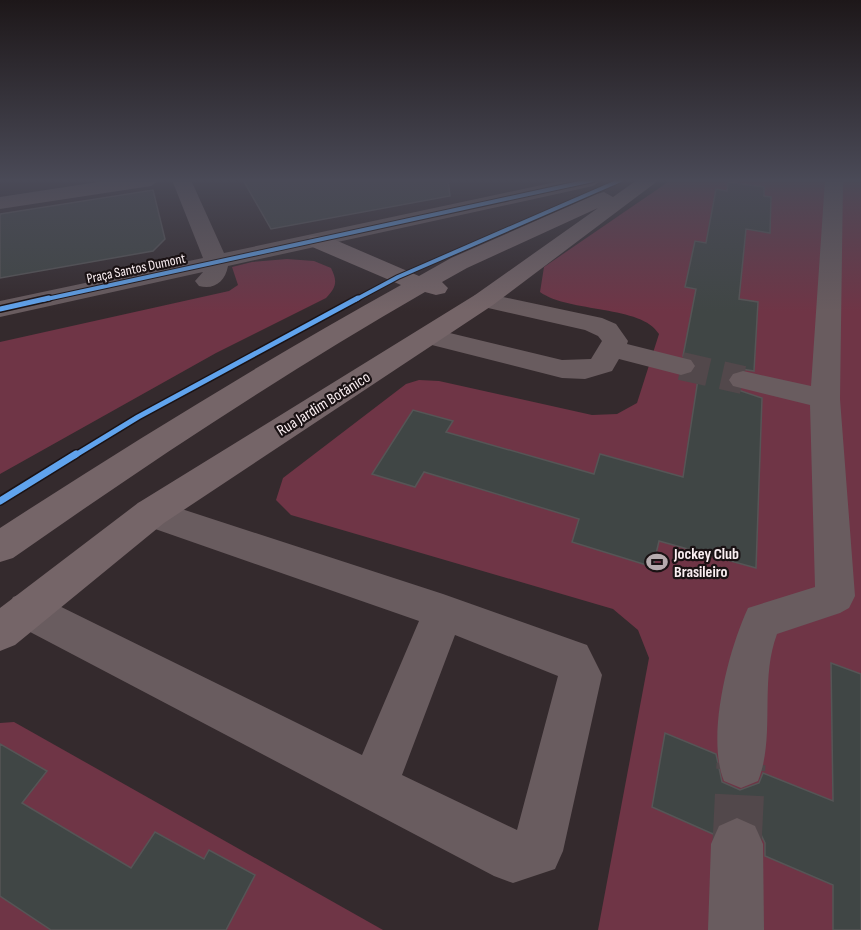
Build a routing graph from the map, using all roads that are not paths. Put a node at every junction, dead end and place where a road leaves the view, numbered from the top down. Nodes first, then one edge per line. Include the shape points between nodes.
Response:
1 (200, 223) edge
2 (397, 223) edge
3 (547, 223) edge
4 (590, 223) edge
5 (832, 223) edge
6 (318, 241) junction
7 (217, 263) junction
8 (421, 284) junction
9 (484, 300) junction
10 (0, 309) edge
11 (0, 330) edge
12 (429, 336) junction
13 (611, 349) junction
14 (681, 366) tunnel mouth
15 (743, 380) tunnel mouth
16 (825, 399) junction
17 (151, 513) junction
18 (0, 547) edge
19 (443, 612) junction
20 (13, 621) edge
21 (741, 764) tunnel mouth
22 (373, 786) junction
23 (737, 844) tunnel mouth
24 (736, 930) edge

1 - 7 street
2 - 6 street, Praça Santos Dumont
3 - 8 main road via 459,262
4 - 9 main road, Rua Jardim Botânico
5 - 16 street
6 - 7 street, Praça Santos Dumont
6 - 8 main road
7 - 10 street, Praça Santos Dumont
7 - 11 street, Praça Santos Dumont via 209,280 192,288
8 - 9 main road
8 - 18 main road via 153,444
9 - 12 main road, Rua Jardim Botânico
9 - 13 street via 593,324 607,330 615,341
12 - 13 street via 562,369 585,370 602,365
12 - 17 main road, Rua Jardim Botânico
13 - 14 street
15 - 16 street
16 - 21 street via 835,597 762,621 747,663
17 - 19 street
17 - 20 main road, Rua Jardim Botânico
19 - 22 street
19 - 22 street via 572,659 580,675 537,851 513,856
20 - 22 street
23 - 24 street

